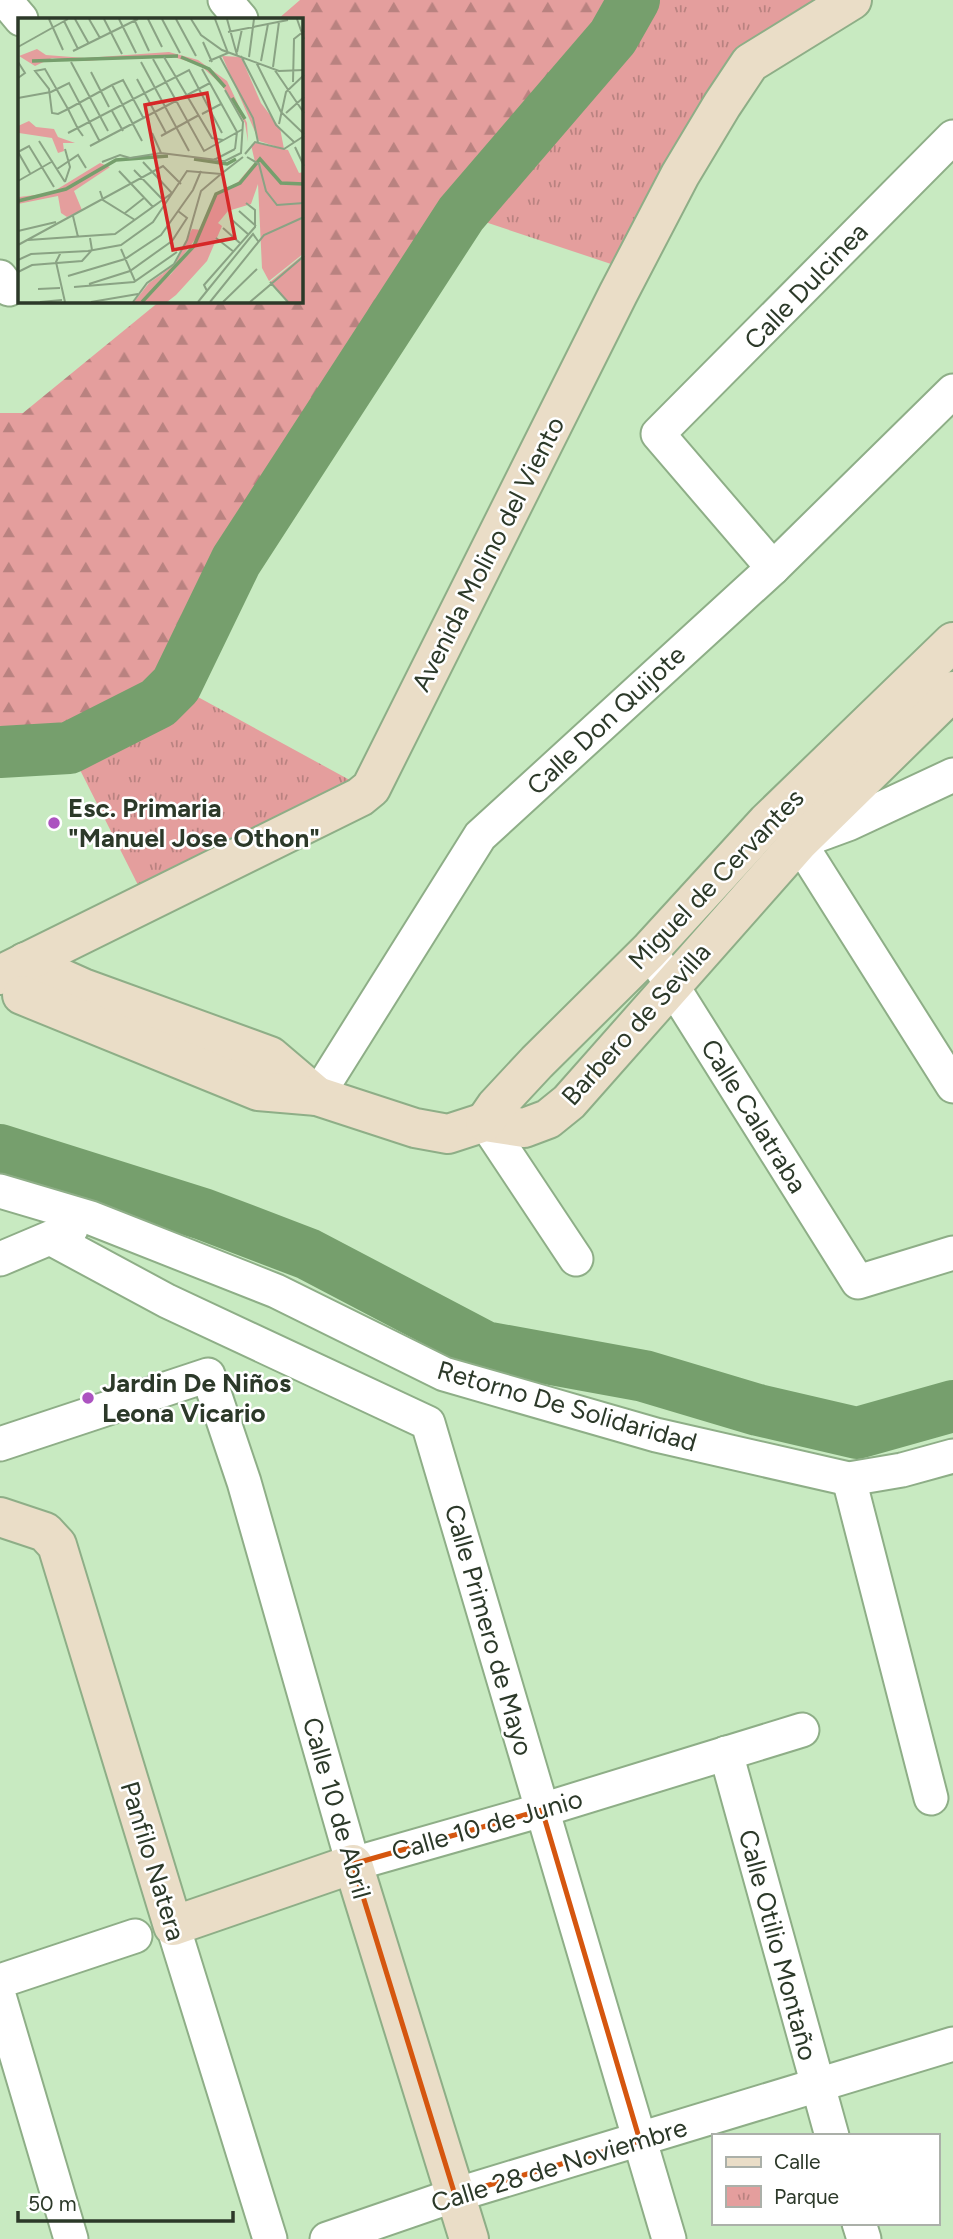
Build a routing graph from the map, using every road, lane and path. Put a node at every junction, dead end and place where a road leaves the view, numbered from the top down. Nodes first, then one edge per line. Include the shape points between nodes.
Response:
1 (5, 0) edge
2 (225, 0) edge
3 (852, 0) edge
4 (19, 18) edge
5 (240, 18) edge
6 (953, 137) edge
7 (953, 391) edge
8 (773, 568) junction
9 (953, 642) edge
10 (953, 691) edge
11 (953, 775) edge
12 (799, 842) junction
13 (649, 951) junction
14 (671, 983) junction
15 (12, 984) edge
16 (953, 1086) edge
17 (317, 1096) junction
18 (485, 1122) junction
19 (0, 1191) edge
20 (91, 1218) junction
21 (52, 1240) junction
22 (953, 1253) edge
23 (0, 1259) edge
24 (576, 1259) dead end
25 (0, 1444) edge
26 (953, 1456) edge
27 (849, 1479) junction
28 (0, 1517) edge
29 (802, 1730) dead end
30 (726, 1753) junction
31 (931, 1798) dead end
32 (542, 1810) junction
33 (353, 1864) junction
34 (173, 1926) junction
35 (135, 1937) dead end
36 (0, 1981) edge
37 (0, 1999) edge
38 (953, 2044) edge
39 (817, 2087) junction
40 (831, 2134) edge
41 (640, 2141) junction
42 (455, 2195) junction
43 (71, 2239) edge
44 (270, 2239) edge
45 (327, 2239) edge
46 (469, 2239) edge
47 (669, 2239) edge

1 - 4 street
2 - 5 street
3 - 15 street, Avenida Molino del Viento via 750,63 722,105 618,294 370,788
6 - 8 street, Calle Dulcinea via 658,434
7 - 8 street, Calle Don Quijote
8 - 17 street, Calle Don Quijote via 480,836
9 - 13 street, Miguel de Cervantes via 767,822
10 - 12 street, Barbero de Sevilla
11 - 12 street
12 - 14 street, Barbero de Sevilla
12 - 16 street
13 - 14 street, Calle Calatraba
13 - 18 street, Miguel de Cervantes via 537,1062
14 - 18 street, Barbero de Sevilla via 569,1102 549,1118 524,1128
14 - 22 street, Calle Calatraba via 858,1282
15 - 17 street, Barbero de Sevilla via 83,988 270,1056
17 - 18 street, Barbero de Sevilla via 448,1134
18 - 24 street
19 - 20 street, Retorno De Solidaridad
20 - 21 street
20 - 27 street, Retorno De Solidaridad via 275,1291 444,1374 656,1435
21 - 23 street
21 - 32 street, Calle Primero de Mayo via 167,1301 428,1423
25 - 33 street, Calle 10 de Abril via 208,1375 244,1482
26 - 27 street, Retorno De Solidaridad
27 - 31 street
28 - 34 street, Panfilo Natera via 45,1532 57,1545
29 - 30 street, Calle 10 de Junio
30 - 32 street, Calle 10 de Junio
30 - 39 street, Calle Otilio Montaño
32 - 33 street, Calle 10 de Junio
32 - 41 street, Calle Primero de Mayo
33 - 34 street, Calle 10 de Junio
33 - 42 street, Calle 10 de Abril
34 - 44 street, Panfilo Natera
35 - 36 street
37 - 43 street
38 - 39 street, Calle 28 de Noviembre
39 - 40 street, Calle Otilio Montaño
39 - 41 street, Calle 28 de Noviembre
41 - 42 street, Calle 28 de Noviembre
41 - 47 street, Calle Primero de Mayo
42 - 45 street, Calle 28 de Noviembre
42 - 46 street, Calle 10 de Abril

